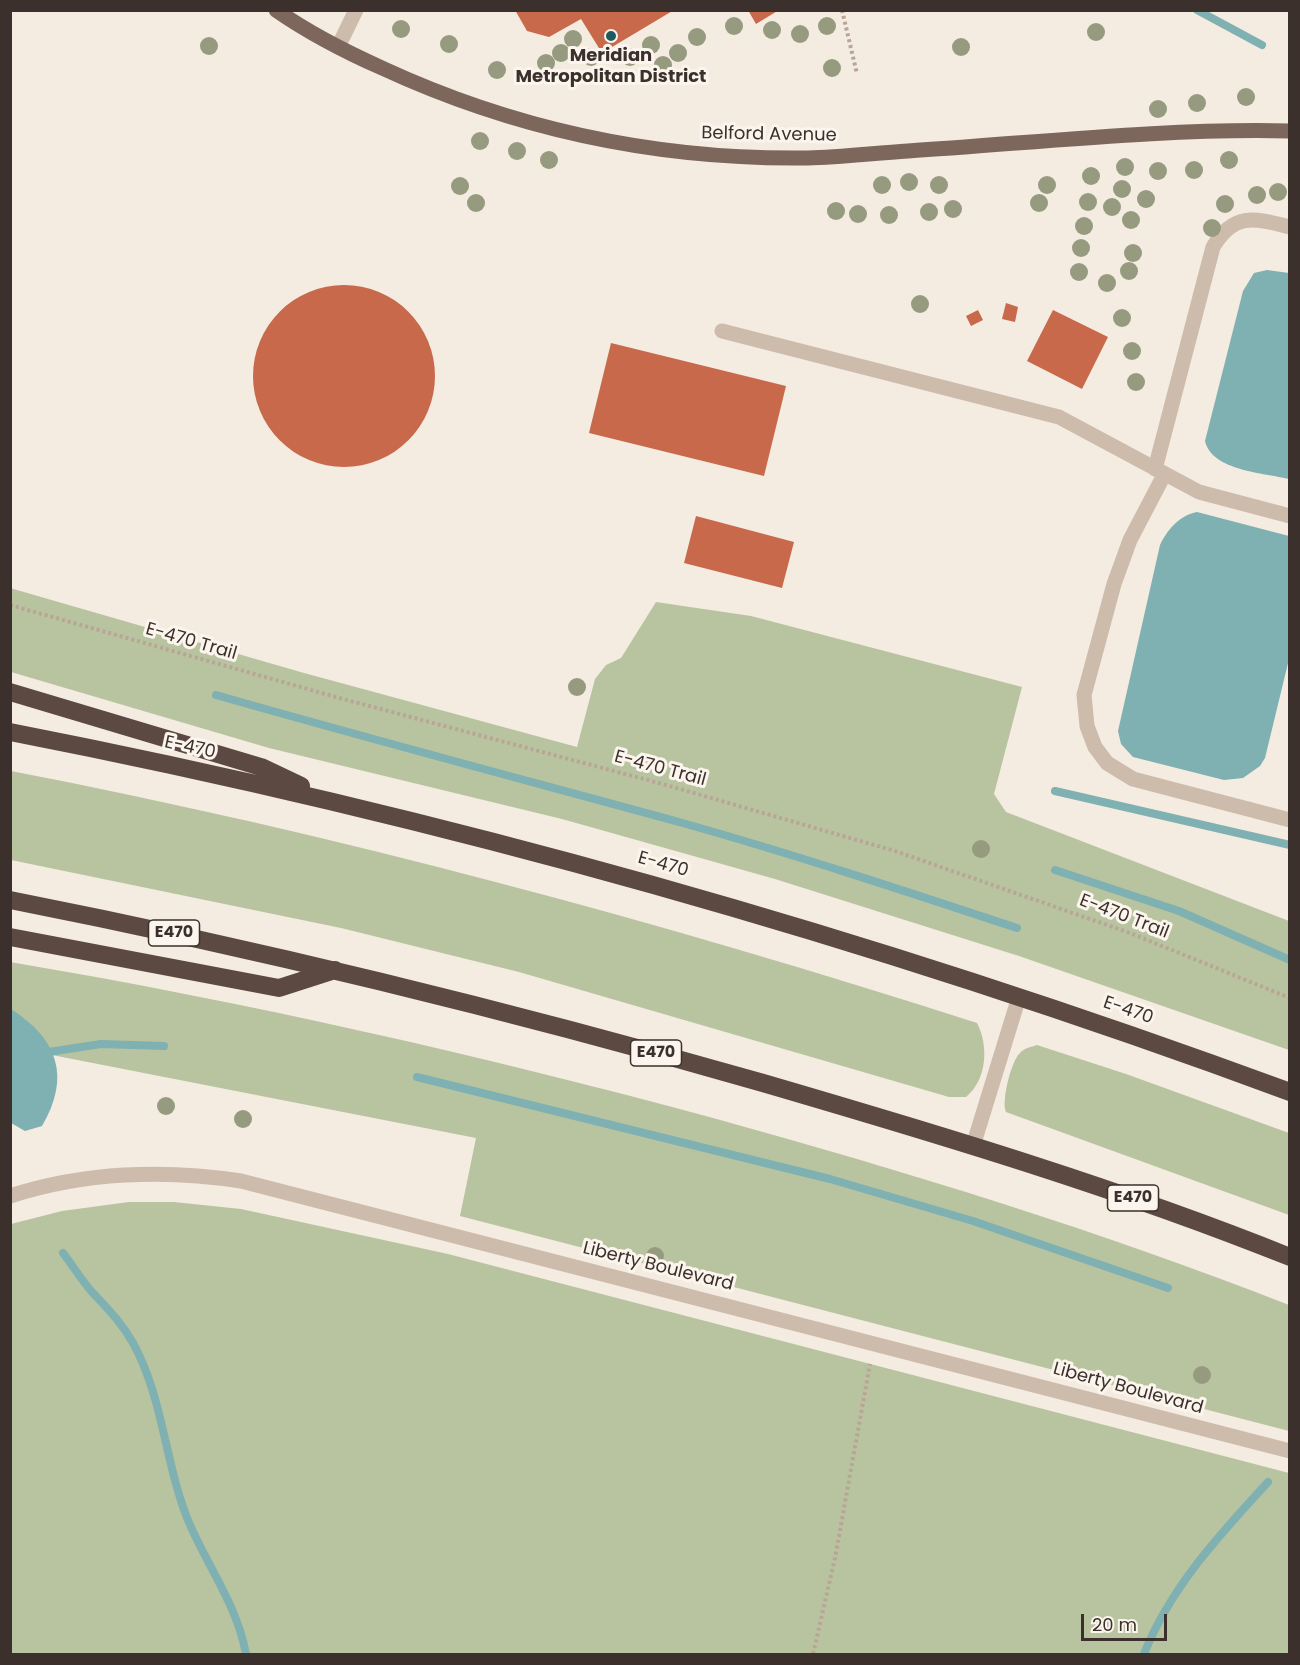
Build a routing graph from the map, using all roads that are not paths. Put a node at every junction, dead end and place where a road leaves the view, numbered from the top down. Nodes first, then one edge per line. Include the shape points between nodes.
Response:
1 (276, 10) edge
2 (356, 10) edge
3 (338, 47) junction
4 (1290, 131) edge
5 (1290, 227) edge
6 (722, 332) dead end
7 (1160, 472) junction
8 (1290, 516) edge
9 (10, 692) edge
10 (10, 732) edge
11 (332, 801) junction
12 (1290, 820) edge
13 (10, 900) edge
14 (10, 937) edge
15 (337, 970) junction
16 (1019, 997) junction
17 (1290, 1092) edge
18 (973, 1146) junction
19 (10, 1196) edge
20 (1290, 1257) edge
21 (1290, 1451) edge

1 - 3 main road, Belford Avenue
2 - 3 street
3 - 4 main road, Belford Avenue via 413,83 520,121 610,142 698,154 822,157 1202,132
5 - 7 street via 1255,219 1238,221 1224,230 1213,247
6 - 7 street via 1059,417
7 - 8 street via 1221,499
7 - 12 street via 1114,584 1084,695 1089,732 1107,763 1142,783
9 - 11 highway via 261,767
10 - 11 highway, E-470
11 - 16 highway, E-470 via 628,877 841,939
13 - 15 highway, E470
14 - 15 highway via 279,988
15 - 18 highway, E470 via 668,1056
16 - 17 highway, E-470
16 - 18 street
18 - 20 highway, E470 via 1158,1207
19 - 21 street, Liberty Boulevard via 66,1182 121,1175 173,1174 241,1181

